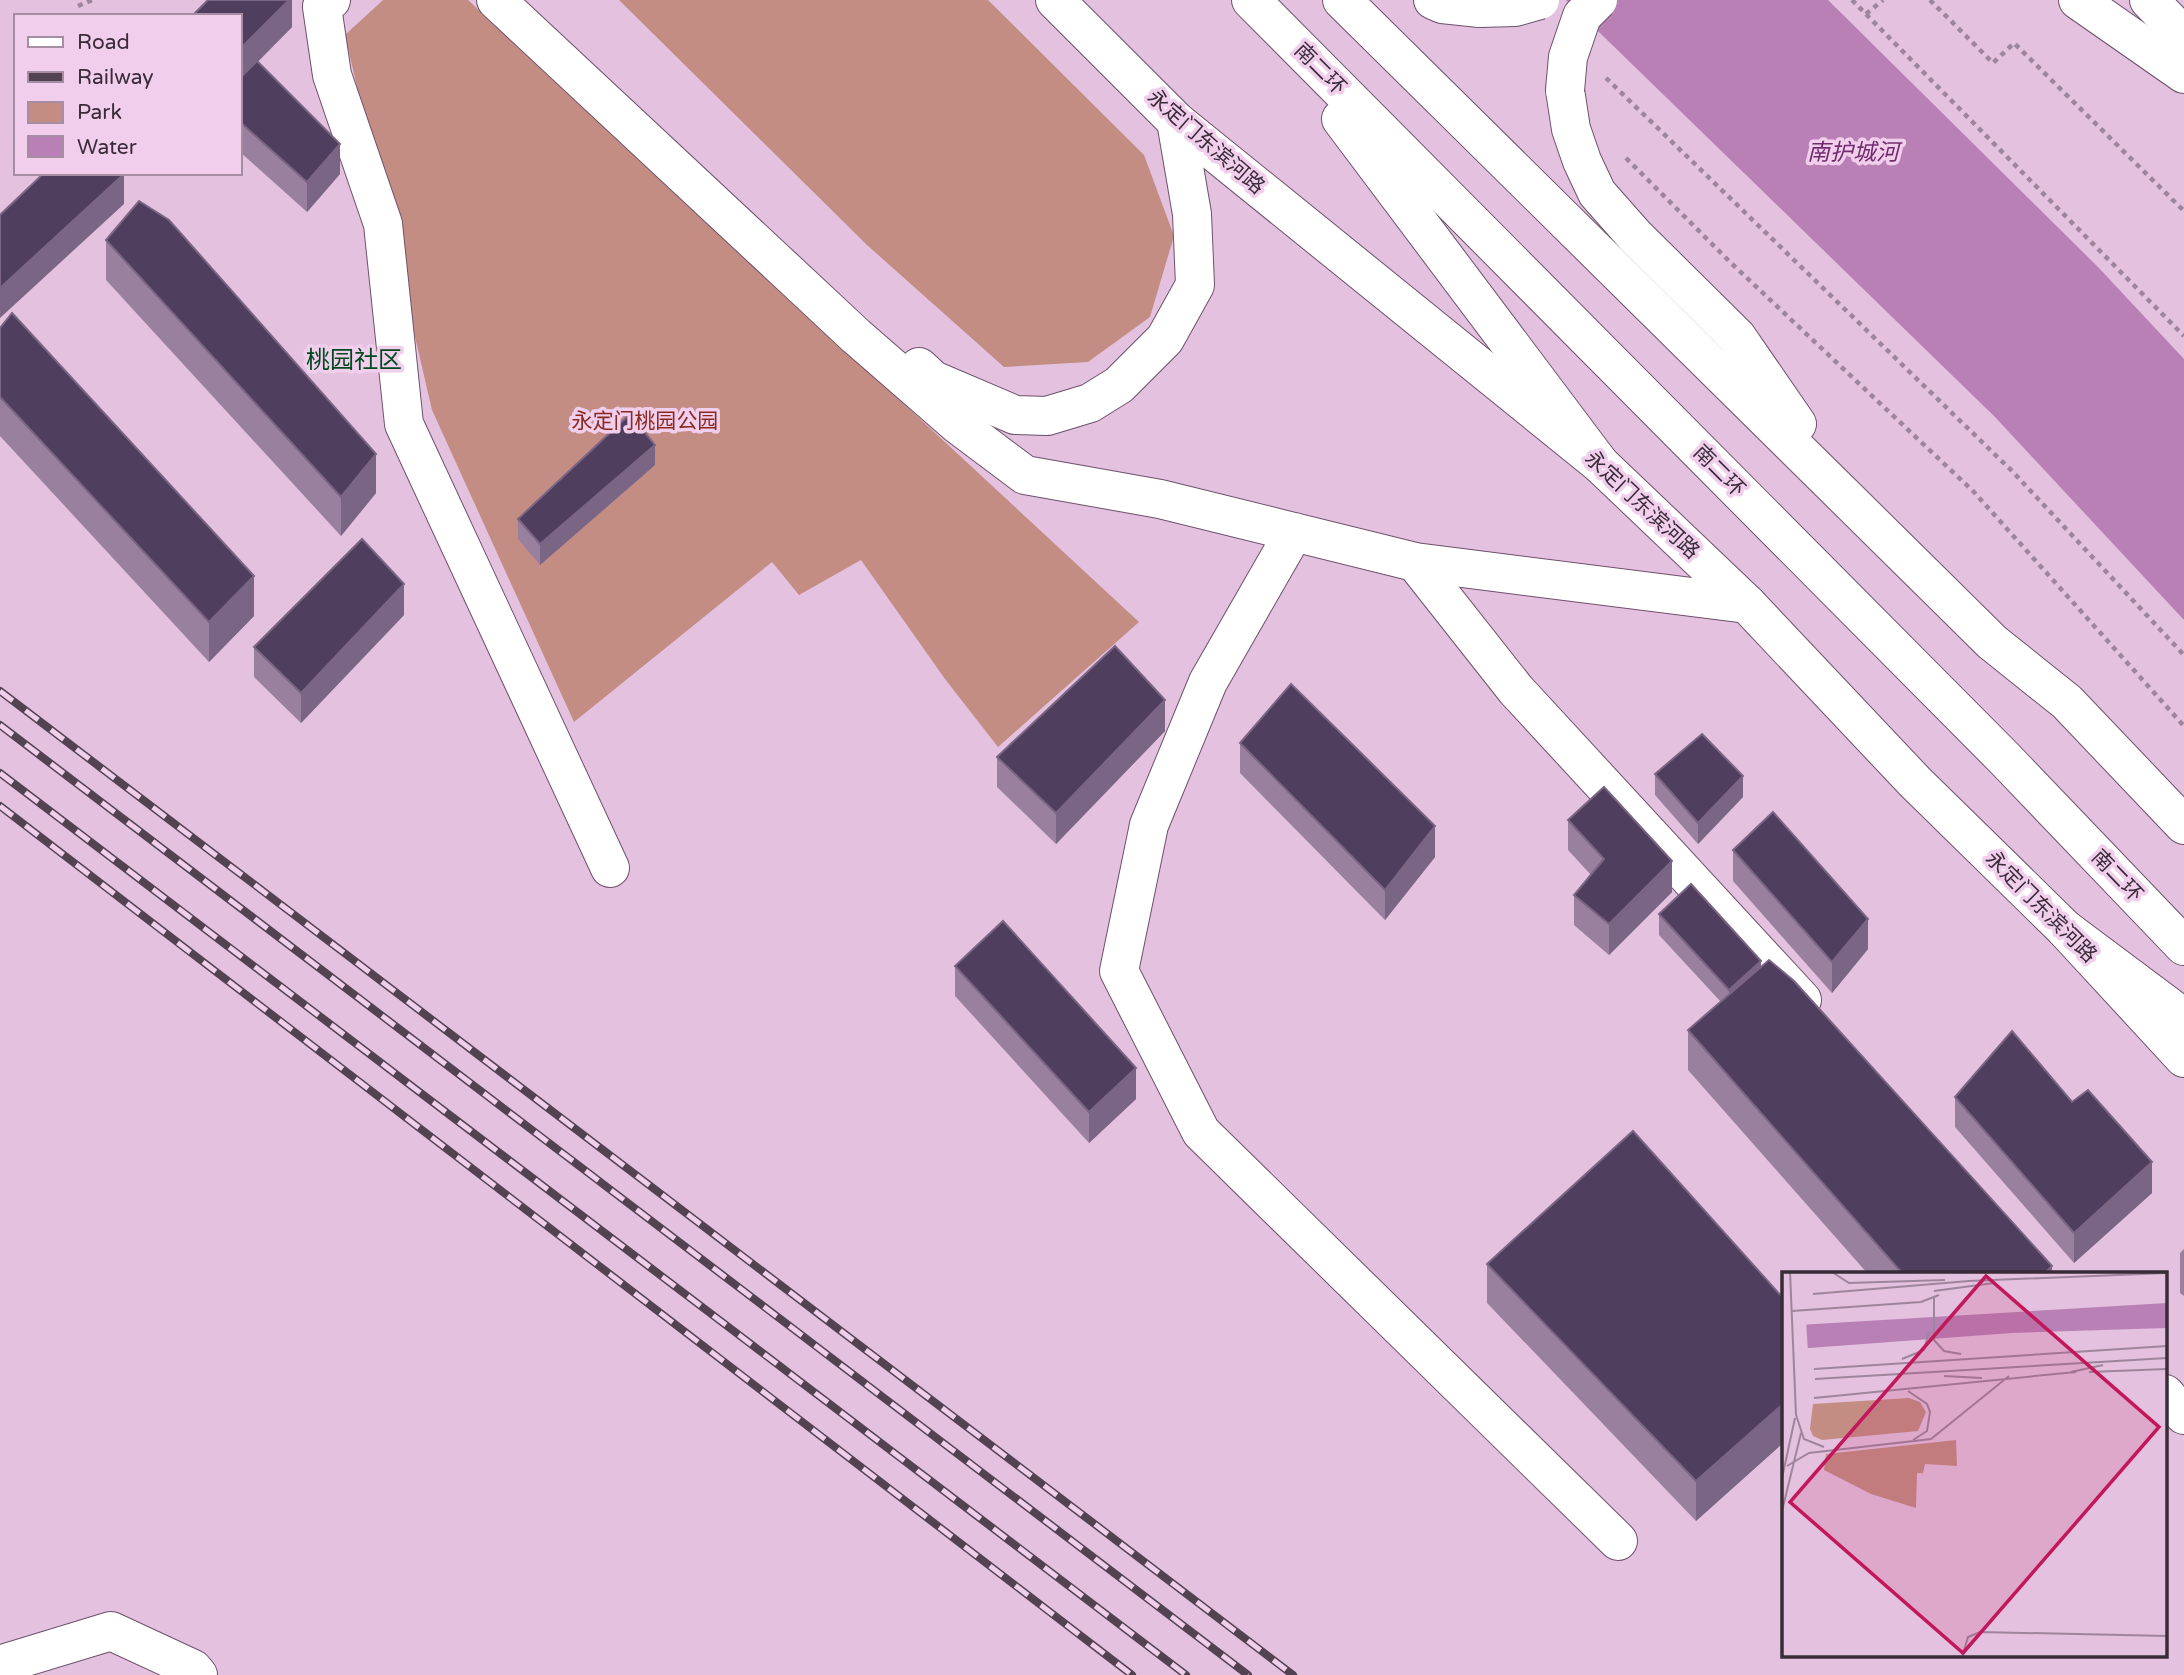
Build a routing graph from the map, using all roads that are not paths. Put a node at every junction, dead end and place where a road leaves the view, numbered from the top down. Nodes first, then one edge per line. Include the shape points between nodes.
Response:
1 (331, 0) edge
2 (496, 0) edge
3 (534, 0) edge
4 (1055, 0) edge
5 (1342, 0) edge
6 (1433, 0) edge
7 (1540, 0) edge
8 (1598, 0) edge
9 (2078, 0) edge
10 (2149, 0) edge
11 (1254, 2) edge
12 (2184, 36) edge
13 (2184, 74) edge
14 (1176, 121) junction
15 (1600, 464) junction
16 (1847, 498) junction
17 (1294, 532) junction
18 (1415, 562) junction
19 (1747, 604) junction
20 (2184, 825) edge
21 (610, 867) dead end
22 (2065, 929) junction
23 (2184, 946) edge
24 (2184, 1018) edge
25 (1827, 1027) edge
26 (2184, 1058) edge
27 (2166, 1395) edge
28 (2184, 1415) edge
29 (1618, 1541) dead end
30 (0, 1668) edge
31 (198, 1675) edge

1 - 21 main road via 322,7 332,75 383,224 404,424
2 - 17 main road via 856,336 957,424 1025,475 1160,499
3 - 14 main road via 772,233 933,380 1014,415 1047,416 1090,403 1119,385 1166,339 1195,285 1192,214
4 - 14 main road, 永定门东滨河路
5 - 16 main road
6 - 7 main road, bridge via 1480,8 1515,7
8 - 16 main road, bridge via 1582,16 1568,57 1565,90 1571,129 1597,193 1737,337
9 - 13 main road
10 - 12 main road
11 - 15 main road
11 - 23 main road, 南二环 via 1985,739
14 - 15 main road, 永定门东滨河路
15 - 19 main road, 永定门东滨河路
16 - 20 main road via 1992,642 2067,702
17 - 18 main road
17 - 29 main road via 1208,682 1149,825 1119,971 1201,1132
18 - 19 main road
18 - 25 main road via 1516,690
19 - 22 main road, 永定门东滨河路 via 1915,782
22 - 24 main road
22 - 26 main road, 永定门东滨河路
27 - 28 main road
30 - 31 main road via 111,1632

